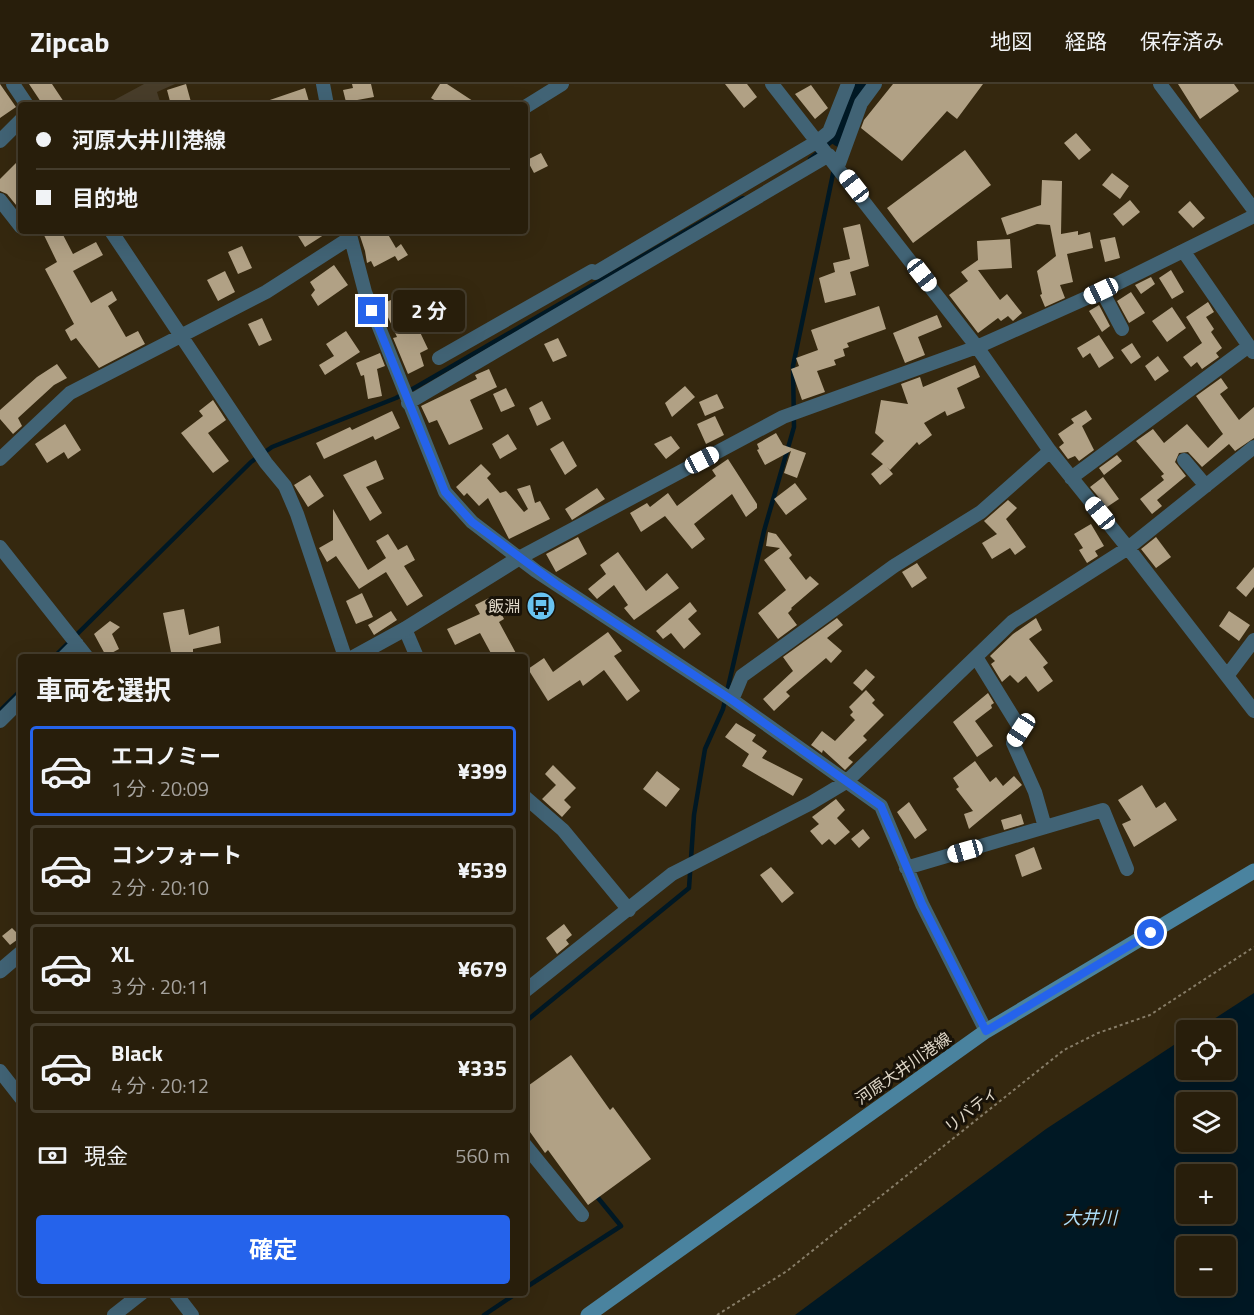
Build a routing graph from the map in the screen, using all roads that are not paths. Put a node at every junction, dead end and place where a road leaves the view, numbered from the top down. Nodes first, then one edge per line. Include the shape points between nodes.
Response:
1 (13, 84) edge
2 (323, 84) edge
3 (562, 84) edge
4 (772, 84) edge
5 (848, 84) edge
6 (876, 84) edge
7 (1160, 84) edge
8 (25, 102) edge
9 (326, 102) edge
10 (528, 105) edge
11 (18, 123) edge
12 (0, 141) edge
13 (818, 142) junction
14 (832, 159) junction
15 (0, 200) edge
16 (1254, 210) edge
17 (1254, 216) edge
18 (18, 223) edge
19 (113, 234) edge
20 (349, 235) edge
21 (1184, 252) junction
22 (1101, 291) junction
23 (1122, 329) dead end
24 (182, 337) junction
25 (1251, 343) edge
26 (977, 347) junction
27 (440, 358) dead end
28 (408, 403) junction
29 (1254, 447) edge
30 (1050, 451) junction
31 (0, 459) edge
32 (1184, 460) dead end
33 (1071, 478) junction
34 (1206, 486) junction
35 (0, 547) edge
36 (1128, 548) junction
37 (519, 558) junction
38 (405, 629) junction
39 (1254, 640) edge
40 (77, 643) junction
41 (67, 654) edge
42 (85, 654) edge
43 (344, 654) edge
44 (359, 654) edge
45 (416, 654) edge
46 (976, 657) junction
47 (1227, 676) junction
48 (727, 696) junction
49 (18, 703) edge
50 (1254, 711) edge
51 (0, 721) edge
52 (846, 782) junction
53 (528, 800) edge
54 (1045, 827) junction
55 (906, 868) junction
56 (1127, 869) dead end
57 (1254, 872) edge
58 (629, 910) junction
59 (18, 956) edge
60 (0, 971) edge
61 (528, 989) edge
62 (986, 1031) junction
63 (0, 1071) edge
64 (18, 1094) edge
65 (528, 1149) edge
66 (582, 1215) dead end
67 (138, 1296) edge
68 (177, 1296) edge
69 (114, 1315) edge
70 (192, 1315) edge
71 (588, 1315) edge

1 - 8 street
2 - 9 street
3 - 10 street
4 - 13 street
5 - 13 street via 829,132
6 - 14 street via 861,103
7 - 16 street
11 - 12 street
13 - 14 street
13 - 27 street via 606,267 592,271
14 - 26 street
14 - 28 street
15 - 18 street
17 - 21 street
19 - 24 street
20 - 24 street via 266,292
20 - 28 street via 365,292
21 - 22 street
21 - 25 street
22 - 23 street
22 - 26 street
24 - 31 street via 70,393
24 - 43 street via 285,486
25 - 33 street
26 - 30 street
26 - 37 street via 785,417
28 - 37 street via 445,492 472,522
29 - 34 street
30 - 33 street
30 - 48 street via 981,512 894,566 742,676
32 - 34 street
33 - 36 street
34 - 36 street
35 - 40 street
36 - 46 street via 1012,622
36 - 47 street
37 - 38 street
37 - 48 street
38 - 44 street
38 - 45 street
39 - 47 street
40 - 41 street
40 - 42 street
46 - 52 street
46 - 54 street via 1021,730 1012,743 1035,792
47 - 50 street
48 - 52 street
49 - 51 street
52 - 55 street via 881,806
52 - 58 street via 678,871
53 - 58 street via 563,830
54 - 55 street
54 - 56 street via 1103,810
55 - 62 street
57 - 62 main road, 河原大井川港線
58 - 61 street
59 - 60 street
62 - 71 main road, 河原大井川港線
63 - 64 street
65 - 66 street
67 - 69 street
68 - 70 street

